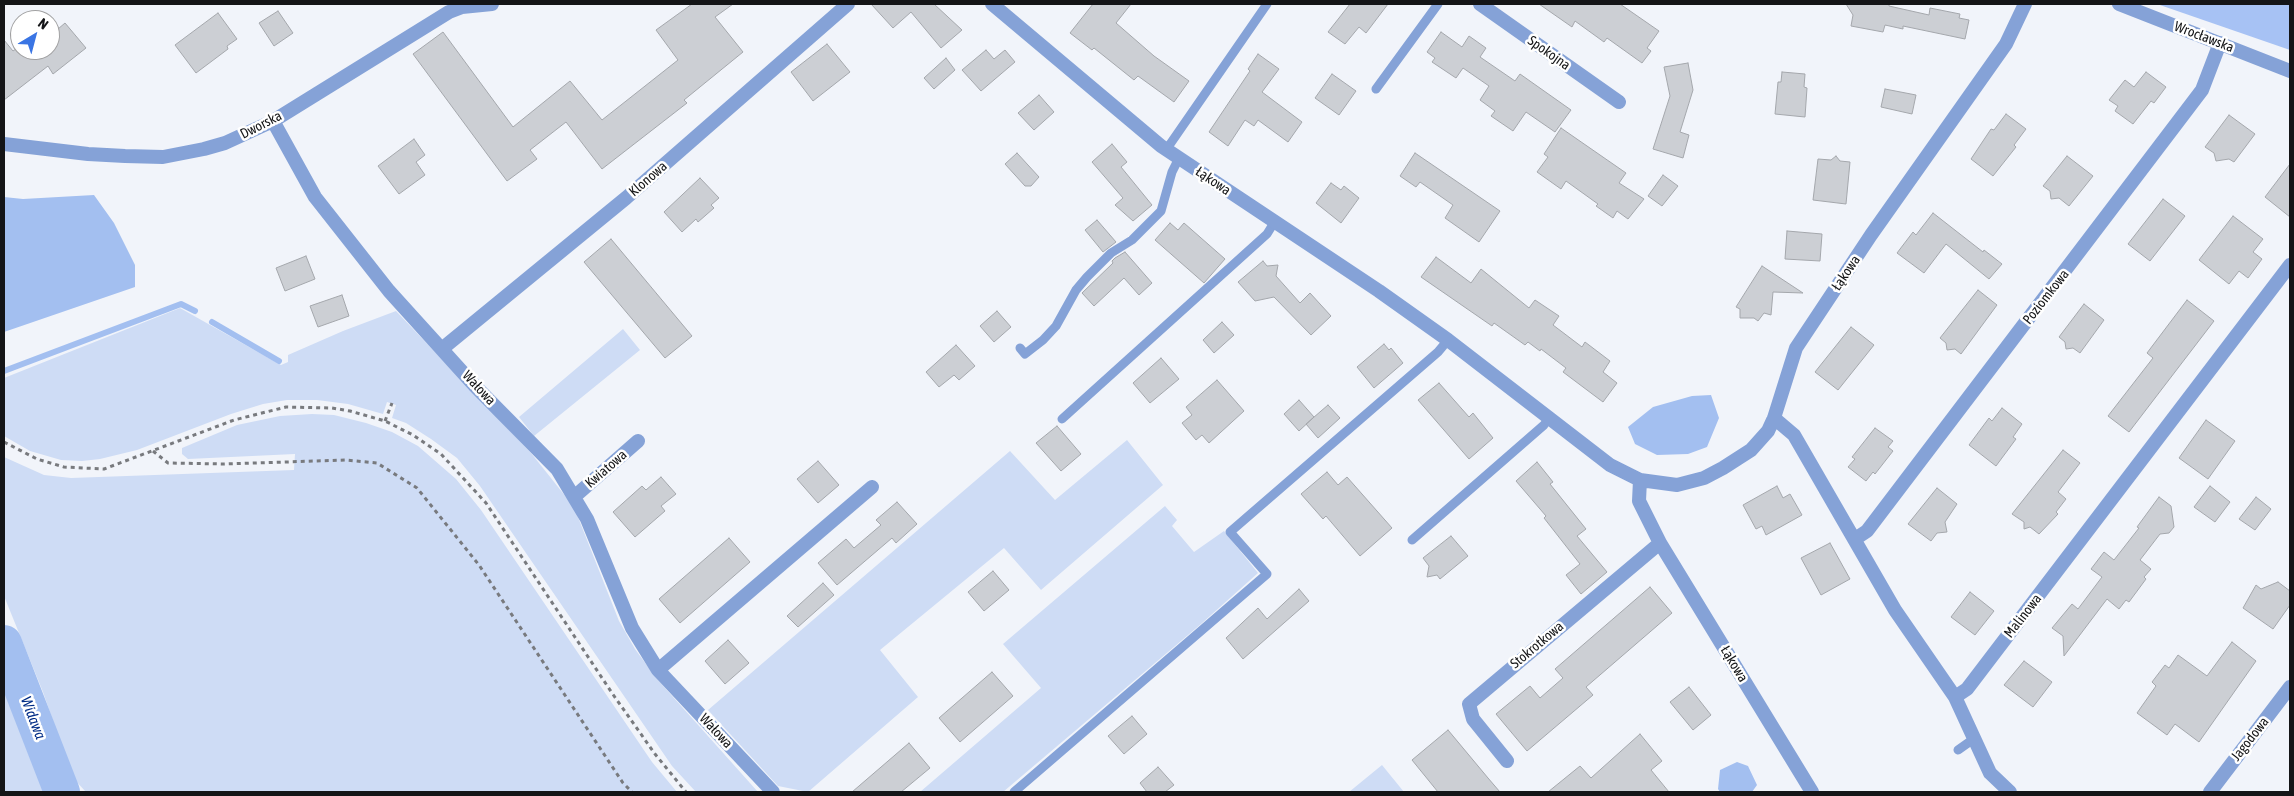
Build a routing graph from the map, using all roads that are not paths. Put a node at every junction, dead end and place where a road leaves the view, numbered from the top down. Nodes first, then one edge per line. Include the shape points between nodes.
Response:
1 (492, 4) edge
2 (848, 4) edge
3 (992, 4) edge
4 (1267, 4) edge
5 (1438, 4) edge
6 (1480, 4) edge
7 (2025, 4) edge
8 (2119, 4) edge
9 (2220, 43) junction
10 (2290, 71) edge
11 (1376, 89) dead end
12 (1618, 102) dead end
13 (273, 120) junction
14 (4, 144) edge
15 (1166, 150) junction
16 (1179, 158) junction
17 (1274, 221) junction
18 (2290, 265) edge
19 (1448, 340) junction
20 (443, 348) junction
21 (1020, 348) dead end
22 (1062, 418) dead end
23 (1549, 418) junction
24 (1774, 418) junction
25 (638, 441) dead end
26 (1640, 480) junction
27 (872, 486) dead end
28 (574, 497) junction
29 (1412, 540) dead end
30 (1855, 540) junction
31 (1660, 543) junction
32 (658, 670) junction
33 (2290, 687) edge
34 (1954, 697) junction
35 (1975, 738) junction
36 (1958, 750) dead end
37 (1507, 761) dead end
38 (773, 792) edge
39 (1014, 792) edge
40 (1812, 792) edge
41 (2010, 792) edge
42 (2210, 792) edge

1 - 13 street, Dworska via 449,12
2 - 20 street, Klonowa via 626,198
3 - 15 street, Łąkowa
4 - 15 lane
5 - 11 lane
6 - 12 street, Spokojna
7 - 24 street, Łąkowa via 2002,50 1871,235 1796,348
8 - 9 street, Wrocławska
9 - 10 street, Wrocławska
9 - 30 street, Poziomkowa via 2202,90 1868,531
13 - 14 street, Dworska via 225,143 163,156 88,154
13 - 20 street, Wałowa via 315,197 389,292
15 - 16 street, Łąkowa
16 - 17 street, Łąkowa
16 - 21 lane via 1161,210 1132,240 1111,253 1087,277 1056,326 1042,340 1025,354
17 - 19 street, Łąkowa
17 - 22 lane via 1267,234
18 - 34 street, Malinowa via 1968,689
19 - 23 street, Łąkowa
19 - 39 lane via 1230,532 1267,574
20 - 28 street, Wałowa via 475,386 557,469
23 - 26 street, Łąkowa via 1610,464
23 - 29 lane
24 - 26 street, Łąkowa via 1768,431 1751,450 1704,478 1677,485
24 - 30 street via 1794,435
25 - 28 street, Kwiatowa
26 - 31 street, Łąkowa via 1639,501
27 - 32 street
28 - 32 street, Wałowa via 587,519 632,628
30 - 34 street via 1895,610
31 - 37 street, Stokrotkowa via 1469,704 1473,719
31 - 40 street, Łąkowa
32 - 38 street, Wałowa
33 - 42 street, Jagodowa
34 - 35 street
35 - 36 lane
35 - 41 street via 1990,772

